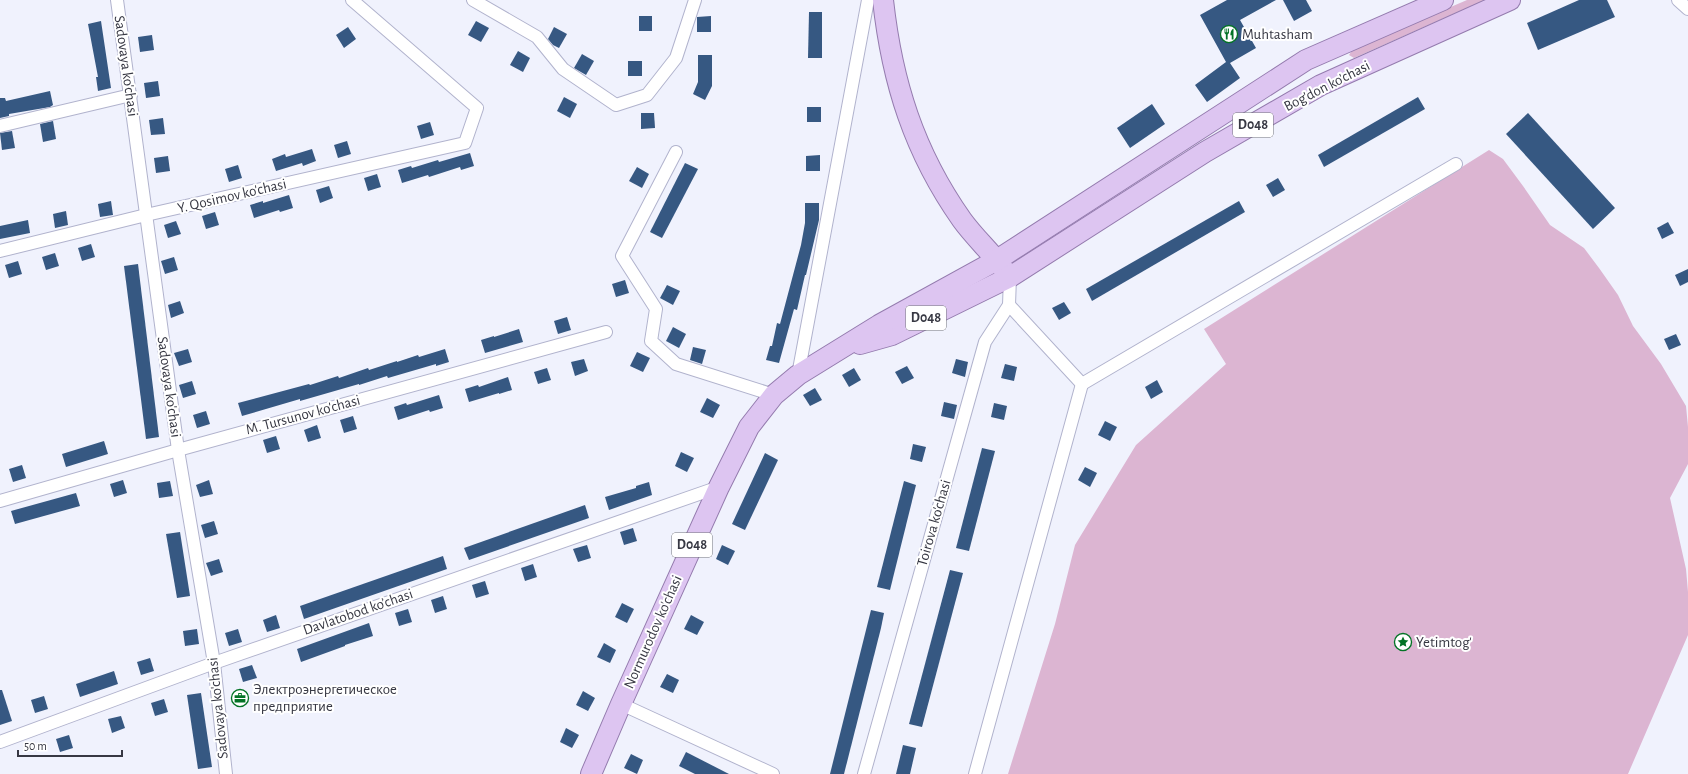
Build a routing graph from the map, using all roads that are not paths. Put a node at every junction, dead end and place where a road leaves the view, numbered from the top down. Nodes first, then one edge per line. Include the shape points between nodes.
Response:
1 (117, 0) edge
2 (352, 0) edge
3 (473, 0) edge
4 (695, 0) edge
5 (868, 0) edge
6 (883, 0) edge
7 (1443, 0) edge
8 (1510, 0) edge
9 (1678, 0) edge
10 (1688, 9) edge
11 (1306, 60) junction
12 (1321, 85) junction
13 (131, 95) junction
14 (0, 126) edge
15 (676, 152) dead end
16 (1456, 164) dead end
17 (146, 215) junction
18 (0, 251) edge
19 (997, 260) junction
20 (1010, 277) junction
21 (1009, 305) junction
22 (606, 332) dead end
23 (839, 350) junction
24 (798, 375) junction
25 (1082, 384) junction
26 (774, 395) junction
27 (178, 450) junction
28 (718, 487) junction
29 (0, 501) edge
30 (214, 663) junction
31 (621, 704) junction
32 (0, 742) edge
33 (226, 774) edge
34 (591, 774) edge
35 (773, 774) edge
36 (864, 774) edge
37 (975, 774) edge

1 - 13 street, Sadovaya ko'chasi
2 - 17 street, Y. Qosimov ko'chasi via 477,108 464,143
3 - 4 street via 537,37 562,69 616,105 647,95 676,58
5 - 24 street
6 - 19 main road via 896,75 920,148 959,216
7 - 11 main road, Bog'don ko'chasi / D048
8 - 12 main road, Bog'don ko'chasi / D048
9 - 10 street
11 - 12 main road via 1320,61 1325,66 1326,80
11 - 19 main road, Bog'don ko'chasi / D048
12 - 20 main road, Bog'don ko'chasi / D048 via 1205,152
13 - 14 street
13 - 17 street, Sadovaya ko'chasi
15 - 26 street via 622,256 656,308 651,341 676,364
16 - 25 street
17 - 18 street, Y. Qosimov ko'chasi
17 - 27 street, Sadovaya ko'chasi
19 - 20 main road
19 - 23 main road, Normurodov ko'chasi / D048 via 879,324
20 - 21 street
20 - 23 main road, Normurodov ko'chasi / D048 via 892,335
21 - 25 street
21 - 36 street, Toirova ko'chasi via 985,342
22 - 27 street, M. Tursunov ko'chasi
23 - 24 main road, Normurodov ko'chasi / D048
24 - 26 main road, Normurodov ko'chasi / D048
25 - 37 street
26 - 28 main road, Normurodov ko'chasi / D048 via 749,427
27 - 29 street, M. Tursunov ko'chasi
27 - 30 street, Sadovaya ko'chasi
28 - 30 street, Davlatobod ko’chasi
28 - 31 main road, Normurodov ko'chasi / D048
30 - 32 street, Davlatobod ko’chasi
30 - 33 street, Sadovaya ko'chasi
31 - 34 main road, Normurodov ko'chasi / D048
31 - 35 street

